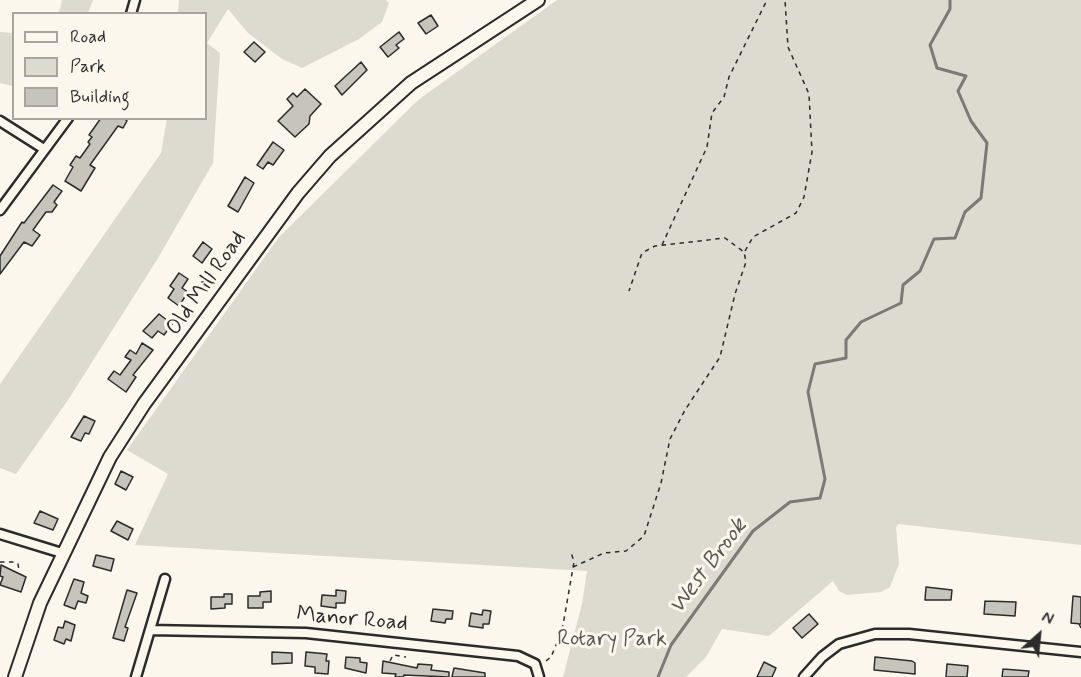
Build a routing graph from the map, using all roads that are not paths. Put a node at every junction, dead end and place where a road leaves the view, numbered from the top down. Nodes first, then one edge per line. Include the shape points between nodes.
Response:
1 (538, 0) edge
2 (66, 120) edge
3 (0, 121) edge
4 (44, 149) junction
5 (0, 210) edge
6 (0, 534) edge
7 (62, 554) junction
8 (165, 579) dead end
9 (150, 630) junction
10 (1081, 652) edge
11 (15, 677) edge
12 (136, 677) edge
13 (539, 677) edge
14 (804, 677) edge

1 - 7 main road, Old Mill Road via 411,83 319,168 127,430
2 - 4 street
3 - 4 street
4 - 5 street
6 - 7 street
7 - 11 main road, Old Mill Road via 28,634
8 - 9 street
9 - 12 street
9 - 13 street, Manor Road via 335,635 518,656 538,667
10 - 14 street via 875,634 839,644

